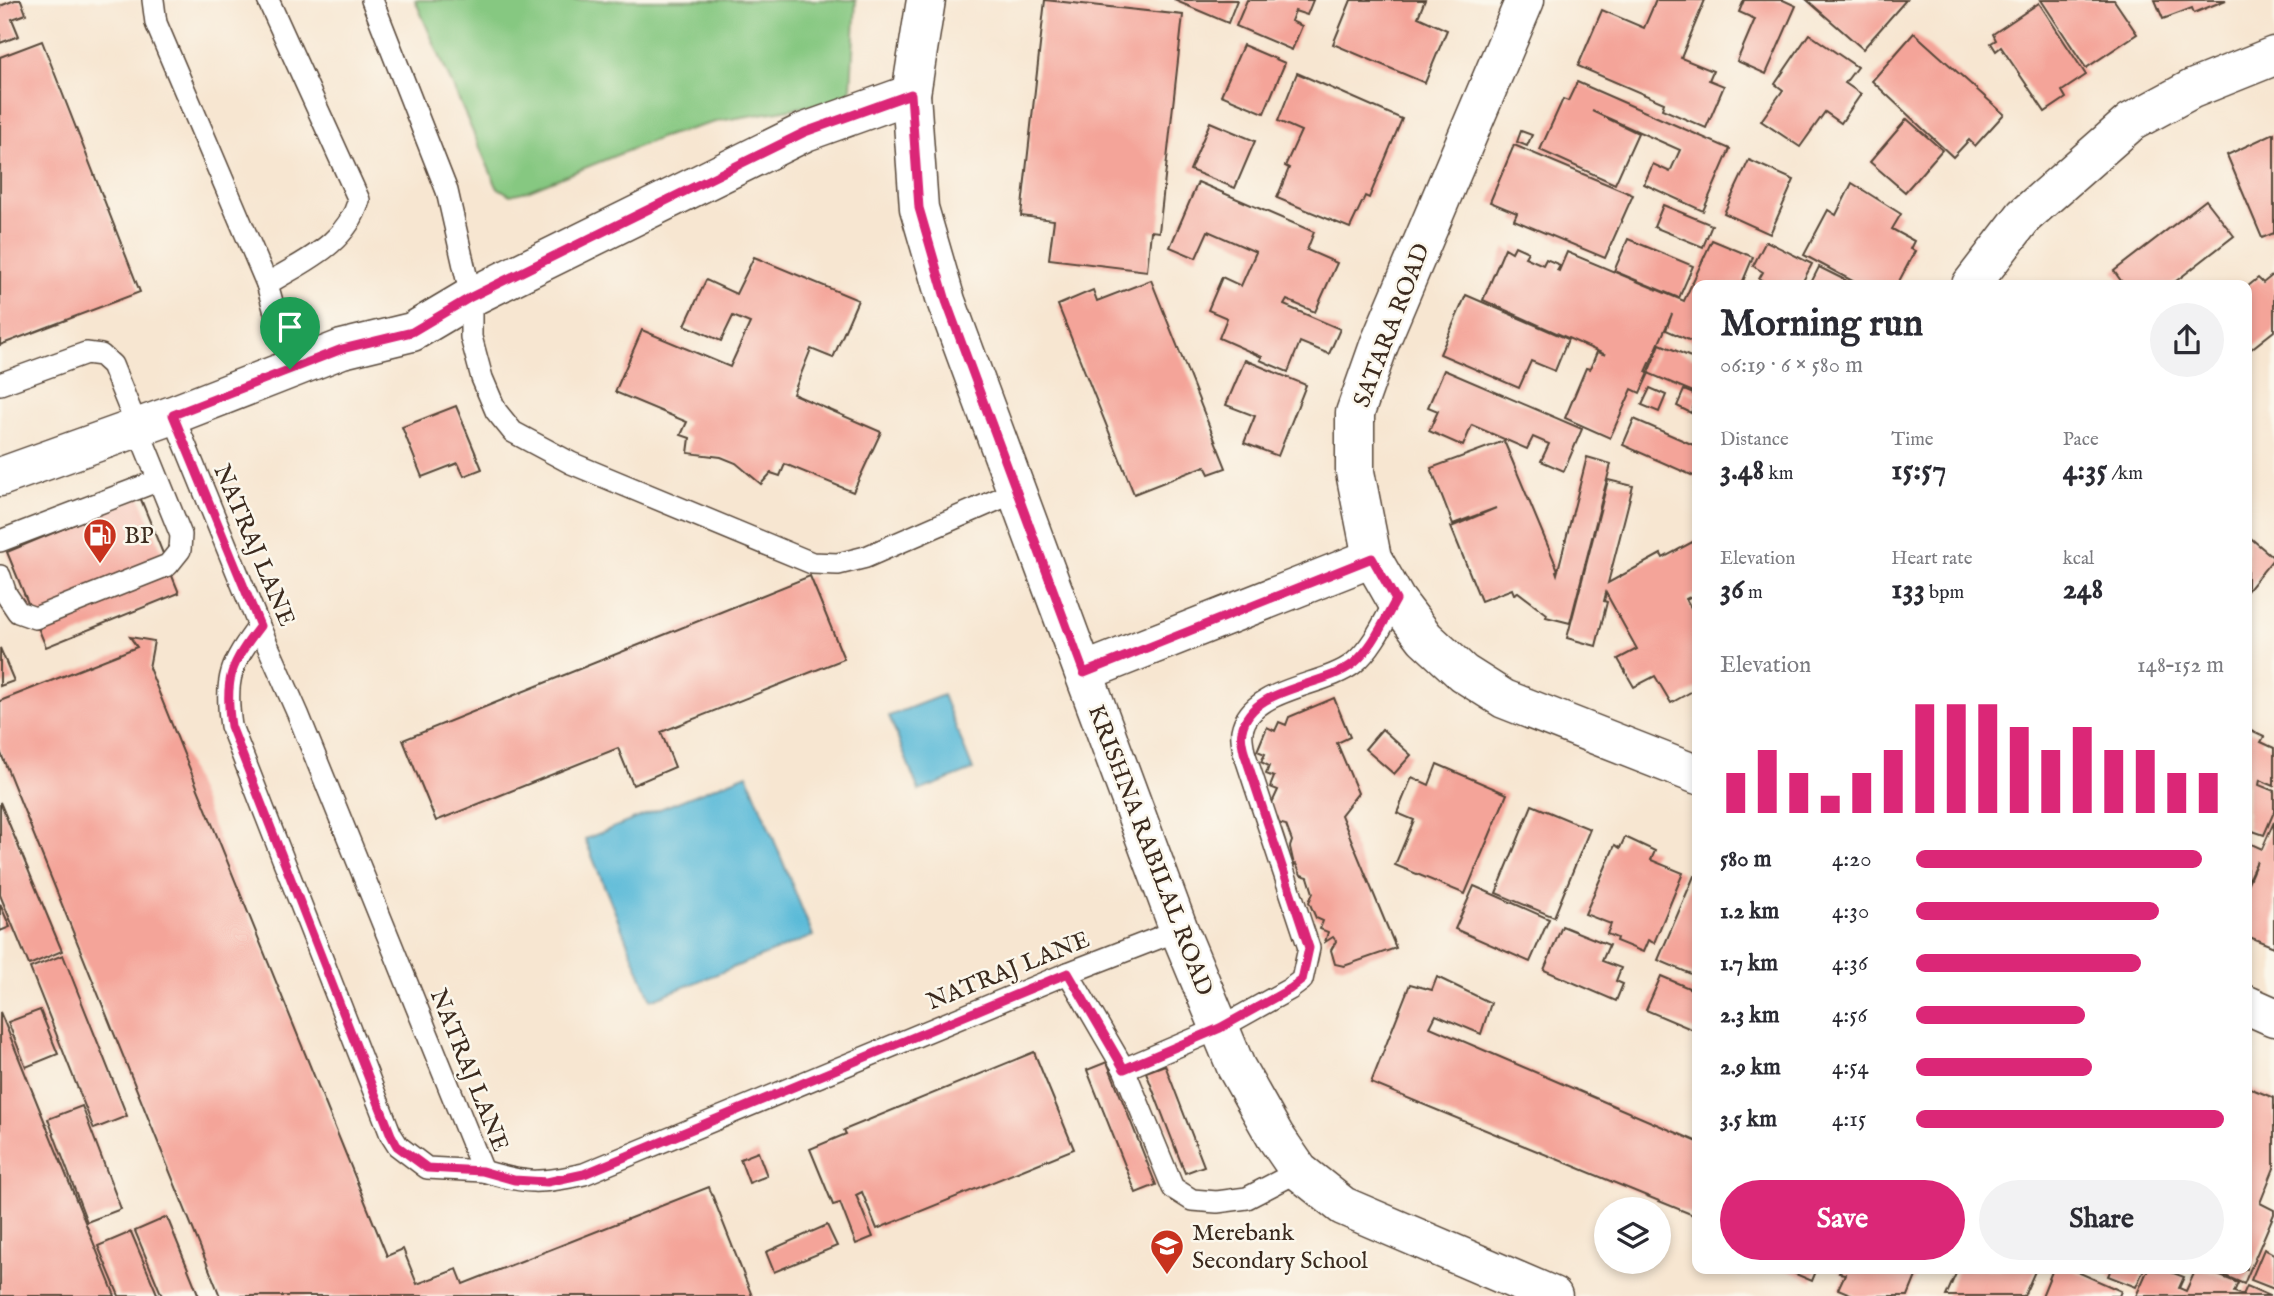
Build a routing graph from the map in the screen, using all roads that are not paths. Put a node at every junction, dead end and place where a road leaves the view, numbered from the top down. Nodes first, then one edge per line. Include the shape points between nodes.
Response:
1 (153, 0) edge
2 (268, 0) edge
3 (372, 0) edge
4 (926, 0) edge
5 (1525, 0) edge
6 (2274, 56) edge
7 (911, 94) junction
8 (1975, 280) edge
9 (267, 284) junction
10 (471, 297) junction
11 (290, 369) junction
12 (0, 384) edge
13 (173, 415) junction
14 (136, 428) junction
15 (0, 477) edge
16 (157, 481) junction
17 (1015, 492) junction
18 (0, 541) edge
19 (1372, 558) junction
20 (0, 576) edge
21 (1396, 600) junction
22 (260, 626) junction
23 (1084, 673) junction
24 (1692, 773) edge
25 (1179, 930) junction
26 (1068, 973) junction
27 (2252, 1007) edge
28 (2274, 1017) edge
29 (1220, 1028) junction
30 (1124, 1069) junction
31 (482, 1171) junction
32 (1299, 1171) junction
33 (1553, 1296) edge

1 - 9 lane via 156,23
2 - 9 lane via 359,200 343,233
3 - 10 lane via 447,191
4 - 7 street, KRISHNA RABILAL ROAD
5 - 19 street, SATARA ROAD via 1379,345 1355,413 1355,471
6 - 8 street via 2192,89 2131,122 2024,216
7 - 10 street via 805,132
7 - 17 street, KRISHNA RABILAL ROAD via 919,208 946,301
9 - 11 lane
10 - 11 street via 412,332 342,349
10 - 17 lane via 471,337 482,378 496,411 513,432 571,463 811,563 838,564 866,557
11 - 13 street
12 - 14 lane via 86,353 101,355 112,365
13 - 14 street
13 - 22 lane, NATRAJ LANE
14 - 15 street
14 - 16 lane
16 - 18 lane
16 - 20 lane via 181,535 180,551 168,565 35,618 18,612
17 - 23 street, KRISHNA RABILAL ROAD
19 - 21 street, SATARA ROAD
19 - 23 street
21 - 24 street, SATARA ROAD via 1425,638 1463,673 1504,699
21 - 29 lane via 1354,663 1340,673 1269,698 1252,712 1241,732 1309,948 1302,980
22 - 31 lane, NATRAJ LANE
22 - 31 lane via 232,671 226,695 231,726 391,1135 397,1146 427,1168
23 - 25 street, KRISHNA RABILAL ROAD
25 - 26 lane, NATRAJ LANE
25 - 29 street, KRISHNA RABILAL ROAD
26 - 30 lane
26 - 31 lane, NATRAJ LANE via 584,1174 547,1182 514,1180
27 - 28 street
29 - 30 lane
29 - 32 street, KRISHNA RABILAL ROAD via 1236,1067
30 - 32 lane via 1173,1188 1192,1200 1247,1198
32 - 33 street, KRISHNA RABILAL ROAD via 1343,1206

